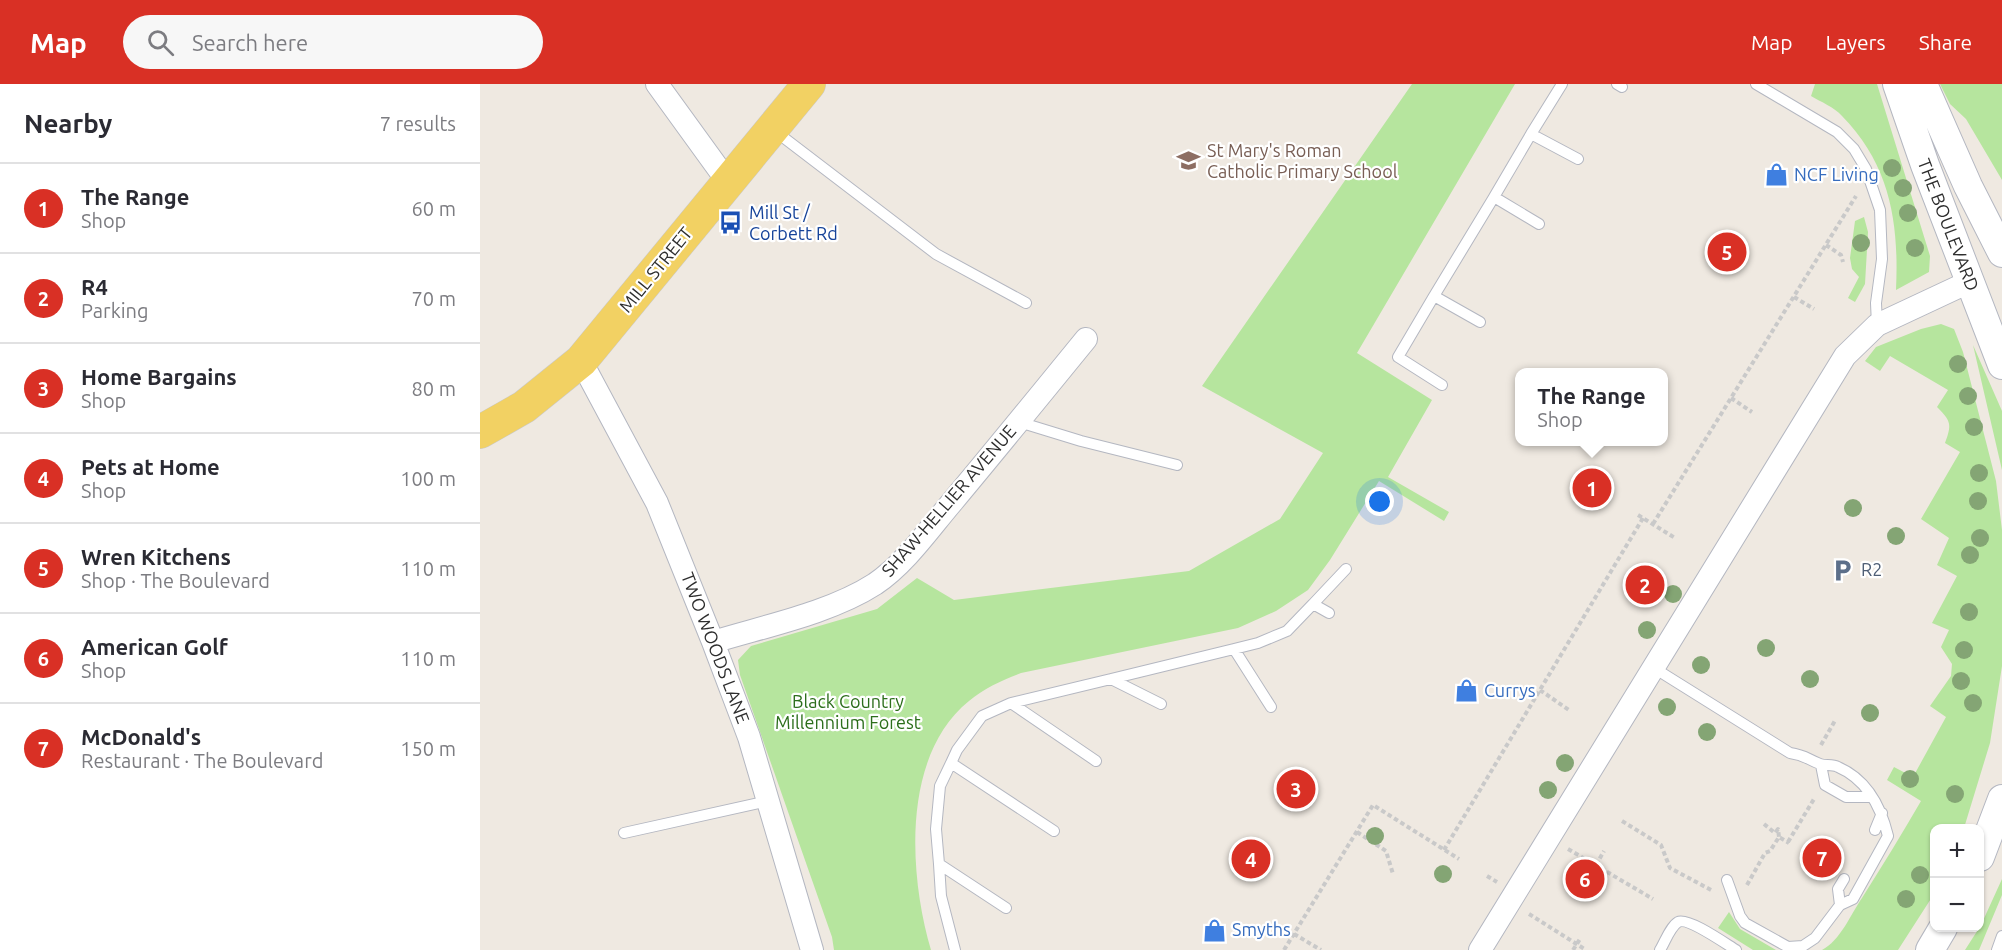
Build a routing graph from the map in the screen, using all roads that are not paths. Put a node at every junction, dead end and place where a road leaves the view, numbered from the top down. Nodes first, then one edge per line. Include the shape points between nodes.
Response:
1 (657, 84) edge
2 (809, 84) edge
3 (1562, 84) edge
4 (1756, 84) edge
5 (1897, 84) edge
6 (1923, 84) edge
7 (772, 129) junction
8 (1531, 134) junction
9 (1578, 159) dead end
10 (728, 182) junction
11 (1494, 197) junction
12 (1539, 224) dead end
13 (1993, 229) edge
14 (2002, 253) edge
15 (1971, 281) junction
16 (1434, 296) junction
17 (1026, 303) dead end
18 (1480, 322) dead end
19 (1877, 325) junction
20 (1086, 339) dead end
21 (581, 361) junction
22 (2002, 365) edge
23 (1442, 385) dead end
24 (1019, 422) junction
25 (480, 432) edge
26 (1177, 465) dead end
27 (1346, 569) dead end
28 (1312, 604) junction
29 (1329, 613) dead end
30 (713, 642) junction
31 (1234, 649) junction
32 (1654, 668) junction
33 (1111, 679) junction
34 (1011, 703) junction
35 (1161, 704) dead end
36 (1271, 707) dead end
37 (1096, 761) dead end
38 (951, 763) junction
39 (1821, 765) junction
40 (1872, 797) junction
41 (2002, 799) edge
42 (768, 801) junction
43 (1882, 813) junction
44 (1875, 830) dead end
45 (1054, 831) dead end
46 (624, 833) dead end
47 (1984, 846) edge
48 (939, 864) junction
49 (1844, 879) dead end
50 (1726, 880) dead end
51 (1840, 905) junction
52 (1006, 908) dead end
53 (1940, 932) edge
54 (2002, 936) edge
55 (812, 950) edge
56 (955, 950) edge
57 (1480, 950) edge
58 (1660, 950) edge
59 (1736, 950) edge
60 (1930, 950) edge
61 (1997, 950) edge

1 - 10 street
2 - 7 main road, MILL STREET
3 - 8 lane
4 - 19 lane via 1837,132 1854,149 1869,176 1881,210
5 - 15 street, THE BOULEVARD
6 - 13 street, THE BOULEVARD
7 - 10 main road, MILL STREET
7 - 17 lane via 936,254
8 - 9 lane
8 - 11 lane
10 - 21 main road, MILL STREET
11 - 12 lane
11 - 16 lane
13 - 14 street, THE BOULEVARD
15 - 19 street
15 - 22 street, THE BOULEVARD
16 - 18 lane
16 - 23 lane via 1398,357
19 - 32 street via 1845,356
20 - 24 street, SHAW-HELLIER AVENUE
21 - 25 main road, MILL STREET via 524,406
21 - 30 street, TWO WOODS LANE via 657,503
24 - 26 lane
24 - 30 street, SHAW-HELLIER AVENUE via 922,538 876,583 844,601
27 - 28 lane
28 - 29 lane
28 - 31 lane via 1287,631
30 - 42 street, TWO WOODS LANE
31 - 33 lane
31 - 36 lane
32 - 39 lane via 1790,753 1805,755
32 - 57 street
33 - 34 lane
33 - 35 lane
34 - 37 lane
34 - 38 lane via 982,716
38 - 45 lane
38 - 48 lane via 940,786 936,829
39 - 40 lane via 1835,765 1858,778
39 - 40 lane via 1825,785 1846,798
40 - 43 lane
41 - 47 street
42 - 46 lane
42 - 55 street, TWO WOODS LANE
43 - 44 lane
43 - 51 lane via 1888,836 1853,899
48 - 52 lane
48 - 56 lane via 941,896
49 - 51 lane via 1838,889
50 - 51 lane via 1745,924 1788,947 1803,946 1815,938
53 - 60 street
54 - 61 lane
58 - 59 lane via 1680,921

